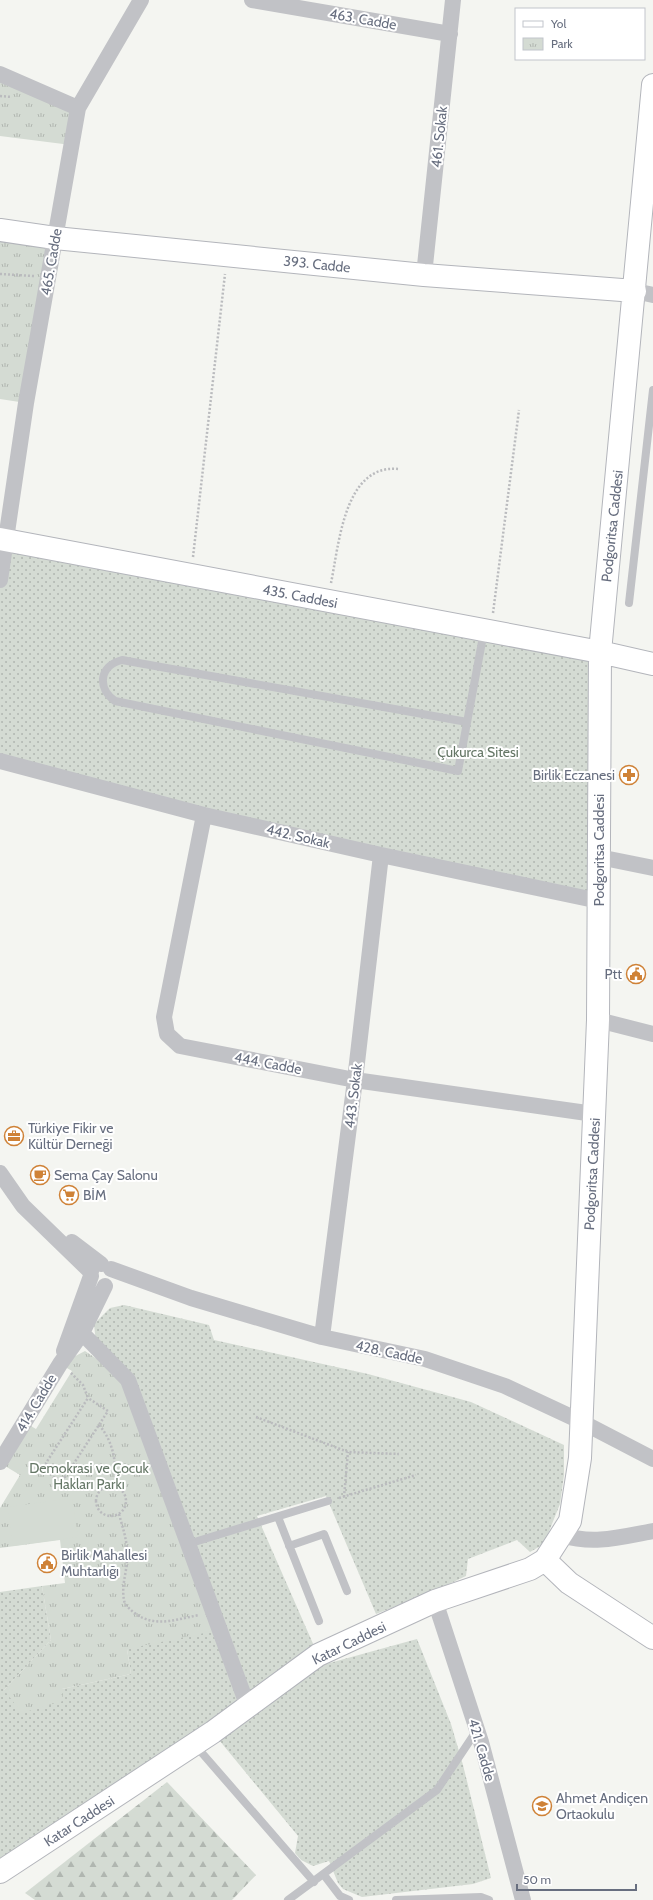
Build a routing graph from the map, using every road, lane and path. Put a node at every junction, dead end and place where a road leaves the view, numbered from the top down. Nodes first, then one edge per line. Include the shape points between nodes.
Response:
1 (141, 0) edge
2 (252, 0) edge
3 (453, 0) edge
4 (450, 34) junction
5 (0, 74) edge
6 (653, 85) edge
7 (78, 108) junction
8 (651, 123) edge
9 (0, 230) edge
10 (55, 238) junction
11 (227, 255) junction
12 (0, 274) edge
13 (424, 275) junction
14 (48, 278) junction
15 (644, 293) edge
16 (653, 390) edge
17 (519, 410) dead end
18 (398, 469) dead end
19 (3, 540) edge
20 (191, 575) junction
21 (0, 580) edge
22 (328, 601) junction
23 (629, 603) dead end
24 (487, 631) junction
25 (600, 652) junction
26 (653, 664) edge
27 (467, 722) junction
28 (0, 762) edge
29 (204, 815) junction
30 (380, 855) junction
31 (599, 857) junction
32 (653, 868) edge
33 (599, 901) junction
34 (598, 1020) junction
35 (653, 1034) edge
36 (355, 1080) junction
37 (594, 1114) junction
38 (0, 1173) edge
39 (101, 1275) junction
40 (82, 1333) junction
41 (322, 1337) junction
42 (59, 1364) junction
43 (88, 1398) junction
44 (256, 1417) dead end
45 (580, 1421) junction
46 (99, 1425) junction
47 (348, 1452) junction
48 (399, 1454) dead end
49 (653, 1459) edge
50 (0, 1462) edge
51 (416, 1475) dead end
52 (116, 1486) junction
53 (344, 1497) junction
54 (328, 1501) joint
55 (118, 1514) junction
56 (278, 1517) junction
57 (653, 1531) edge
58 (561, 1535) junction
59 (188, 1544) junction
60 (290, 1546) junction
61 (545, 1560) junction
62 (347, 1591) dead end
63 (435, 1601) junction
64 (213, 1613) junction
65 (319, 1621) dead end
66 (653, 1638) edge
67 (248, 1707) junction
68 (477, 1730) junction
69 (194, 1745) junction
70 (0, 1872) edge
71 (324, 1875) junction
72 (314, 1882) junction
73 (288, 1900) edge
74 (349, 1900) edge
75 (396, 1900) edge
76 (489, 1900) edge
77 (523, 1900) edge

1 - 7 street, 465. Cadde
2 - 4 street, 463. Cadde
3 - 4 street, 461. Sokak
4 - 13 street, 461. Sokak
5 - 7 street
6 - 8 main road, Podgoritsa Caddesi
7 - 10 street, 465. Cadde
8 - 15 main road, Podgoritsa Caddesi
9 - 10 main road, 393. Cadde
10 - 11 main road, 393. Cadde
10 - 14 street, 465. Cadde
11 - 13 main road, 393. Cadde
11 - 20 path
12 - 14 path
13 - 15 main road, 393. Cadde
14 - 19 street, 465. Cadde
15 - 25 main road, Podgoritsa Caddesi
16 - 23 lane
17 - 24 path
18 - 22 path via 389,468 373,473 356,489 344,517
19 - 20 main road, 435. Caddesi
19 - 21 street
20 - 22 main road, 435. Caddesi
22 - 24 main road, 435. Caddesi
24 - 25 main road, 435. Caddesi
24 - 27 lane
25 - 26 main road, 435. Caddesi
25 - 31 main road, Podgoritsa Caddesi
27 - 27 lane via 458,771 115,701 103,688 103,677 108,667 122,660
28 - 29 street, 442. Sokak
29 - 30 street, 442. Sokak
29 - 36 street, 444. Cadde via 164,1017 167,1034 180,1046
30 - 33 street, 442. Sokak
30 - 36 street, 443. Sokak
31 - 32 street
31 - 33 main road, Podgoritsa Caddesi
33 - 34 main road, Podgoritsa Caddesi
34 - 35 street
34 - 37 main road, Podgoritsa Caddesi
36 - 37 street, 444. Cadde
36 - 41 street, 443. Sokak
37 - 45 main road, Podgoritsa Caddesi
38 - 39 street via 23,1206
39 - 40 street
39 - 41 street, 428. Cadde via 191,1298
39 - 42 street via 71,1328
40 - 42 street
40 - 59 street via 128,1380
41 - 45 street, 428. Cadde via 425,1359 505,1386
42 - 43 path via 83,1385
42 - 50 street, 414. Cadde
43 - 46 path via 108,1411
43 - 46 path via 46,1463 52,1476 56,1479 65,1477
44 - 47 path
45 - 49 street, 428. Cadde
45 - 58 main road, Podgoritsa Caddesi via 580,1458 576,1491 570,1521
46 - 52 path via 106,1433 113,1450
47 - 48 path
47 - 53 path
51 - 53 path
52 - 55 path via 124,1492 127,1502 123,1511
52 - 55 path via 101,1489 96,1502 104,1515
53 - 54 path
54 - 56 lane
55 - 64 path via 127,1547 122,1596 124,1604 141,1618 153,1622
56 - 59 lane
56 - 60 lane
57 - 58 street via 596,1541
58 - 61 main road, Podgoritsa Caddesi
59 - 64 street
60 - 62 lane via 324,1534
60 - 65 lane
61 - 63 main road, Katar Caddesi via 530,1569
61 - 66 main road via 569,1583
63 - 67 main road, Katar Caddesi via 318,1655
63 - 68 street, 421. Cadde
64 - 67 street
67 - 69 main road, Katar Caddesi
68 - 71 lane via 437,1790
68 - 77 street, 421. Cadde
69 - 70 main road, Katar Caddesi
69 - 72 lane
71 - 72 lane
71 - 74 lane via 340,1896
72 - 73 lane
75 - 76 lane via 481,1897

